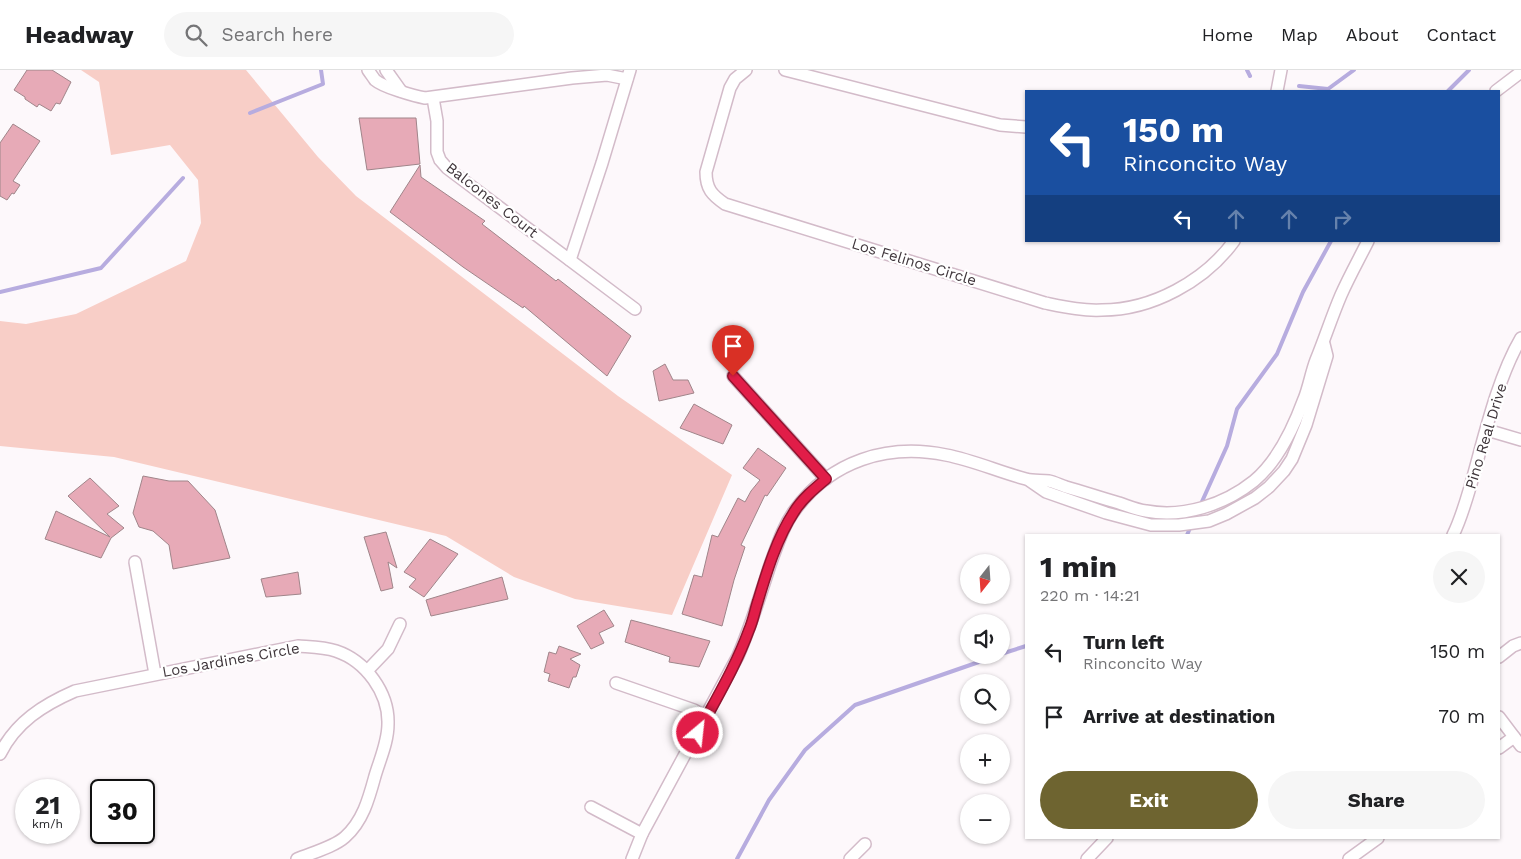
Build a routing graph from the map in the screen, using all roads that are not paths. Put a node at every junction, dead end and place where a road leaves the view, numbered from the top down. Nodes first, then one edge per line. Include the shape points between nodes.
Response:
1 (368, 70) edge
2 (386, 70) edge
3 (746, 70) edge
4 (785, 70) edge
5 (1281, 70) edge
6 (1521, 72) edge
7 (628, 75) edge
8 (1277, 90) edge
9 (1497, 90) edge
10 (402, 91) junction
11 (433, 98) junction
12 (1025, 127) edge
13 (1233, 242) edge
14 (1368, 242) edge
15 (570, 260) junction
16 (634, 308) dead end
17 (1521, 338) edge
18 (1324, 344) junction
19 (733, 376) dead end
20 (1487, 430) junction
21 (1521, 440) edge
22 (826, 479) junction
23 (1029, 480) junction
24 (1453, 534) edge
25 (135, 562) dead end
26 (400, 624) dead end
27 (1521, 643) edge
28 (1500, 656) edge
29 (367, 672) junction
30 (155, 674) junction
31 (616, 683) dead end
32 (706, 717) junction
33 (1500, 718) edge
34 (1517, 741) edge
35 (1500, 748) edge
36 (0, 754) edge
37 (591, 807) dead end
38 (642, 834) junction
39 (1106, 839) edge
40 (1377, 839) edge
41 (865, 844) dead end
42 (301, 858) edge
43 (632, 859) edge
44 (850, 859) edge
45 (1087, 859) edge
46 (1349, 859) edge

1 - 10 street via 376,80
2 - 10 street
3 - 13 street, Los Felinos Circle via 730,88 706,172 711,192 725,204 1076,310 1119,309 1154,301 1186,286
4 - 12 street via 1000,125
5 - 8 street
6 - 9 street
7 - 11 street via 572,78
7 - 15 street
10 - 11 street
11 - 15 street, Balcones Court via 440,160
14 - 18 street via 1341,295
15 - 16 street, Balcones Court
17 - 20 street, Pino Real Drive via 1511,357
18 - 23 street via 1304,399 1274,460 1255,480 1218,502 1175,513 1144,511 1049,481
18 - 23 street via 1327,356 1306,426 1292,459 1255,498 1226,514 1209,521 1151,525 1046,492
19 - 22 street
20 - 21 street
20 - 24 street, Pino Real Drive
22 - 23 street via 853,462 886,453 925,451
22 - 32 street via 794,511 777,545 750,628
25 - 30 street
26 - 29 street via 388,650
27 - 28 street
29 - 30 street, Los Jardines Circle via 336,650 298,646
29 - 42 street, Los Jardines Circle via 382,695 388,724 368,801 353,829 344,838
30 - 36 street, Los Jardines Circle via 75,691 55,700 19,726
31 - 32 street
32 - 38 street
33 - 34 street
34 - 35 street
37 - 38 street
38 - 43 street
39 - 45 street
40 - 46 street
41 - 44 street

